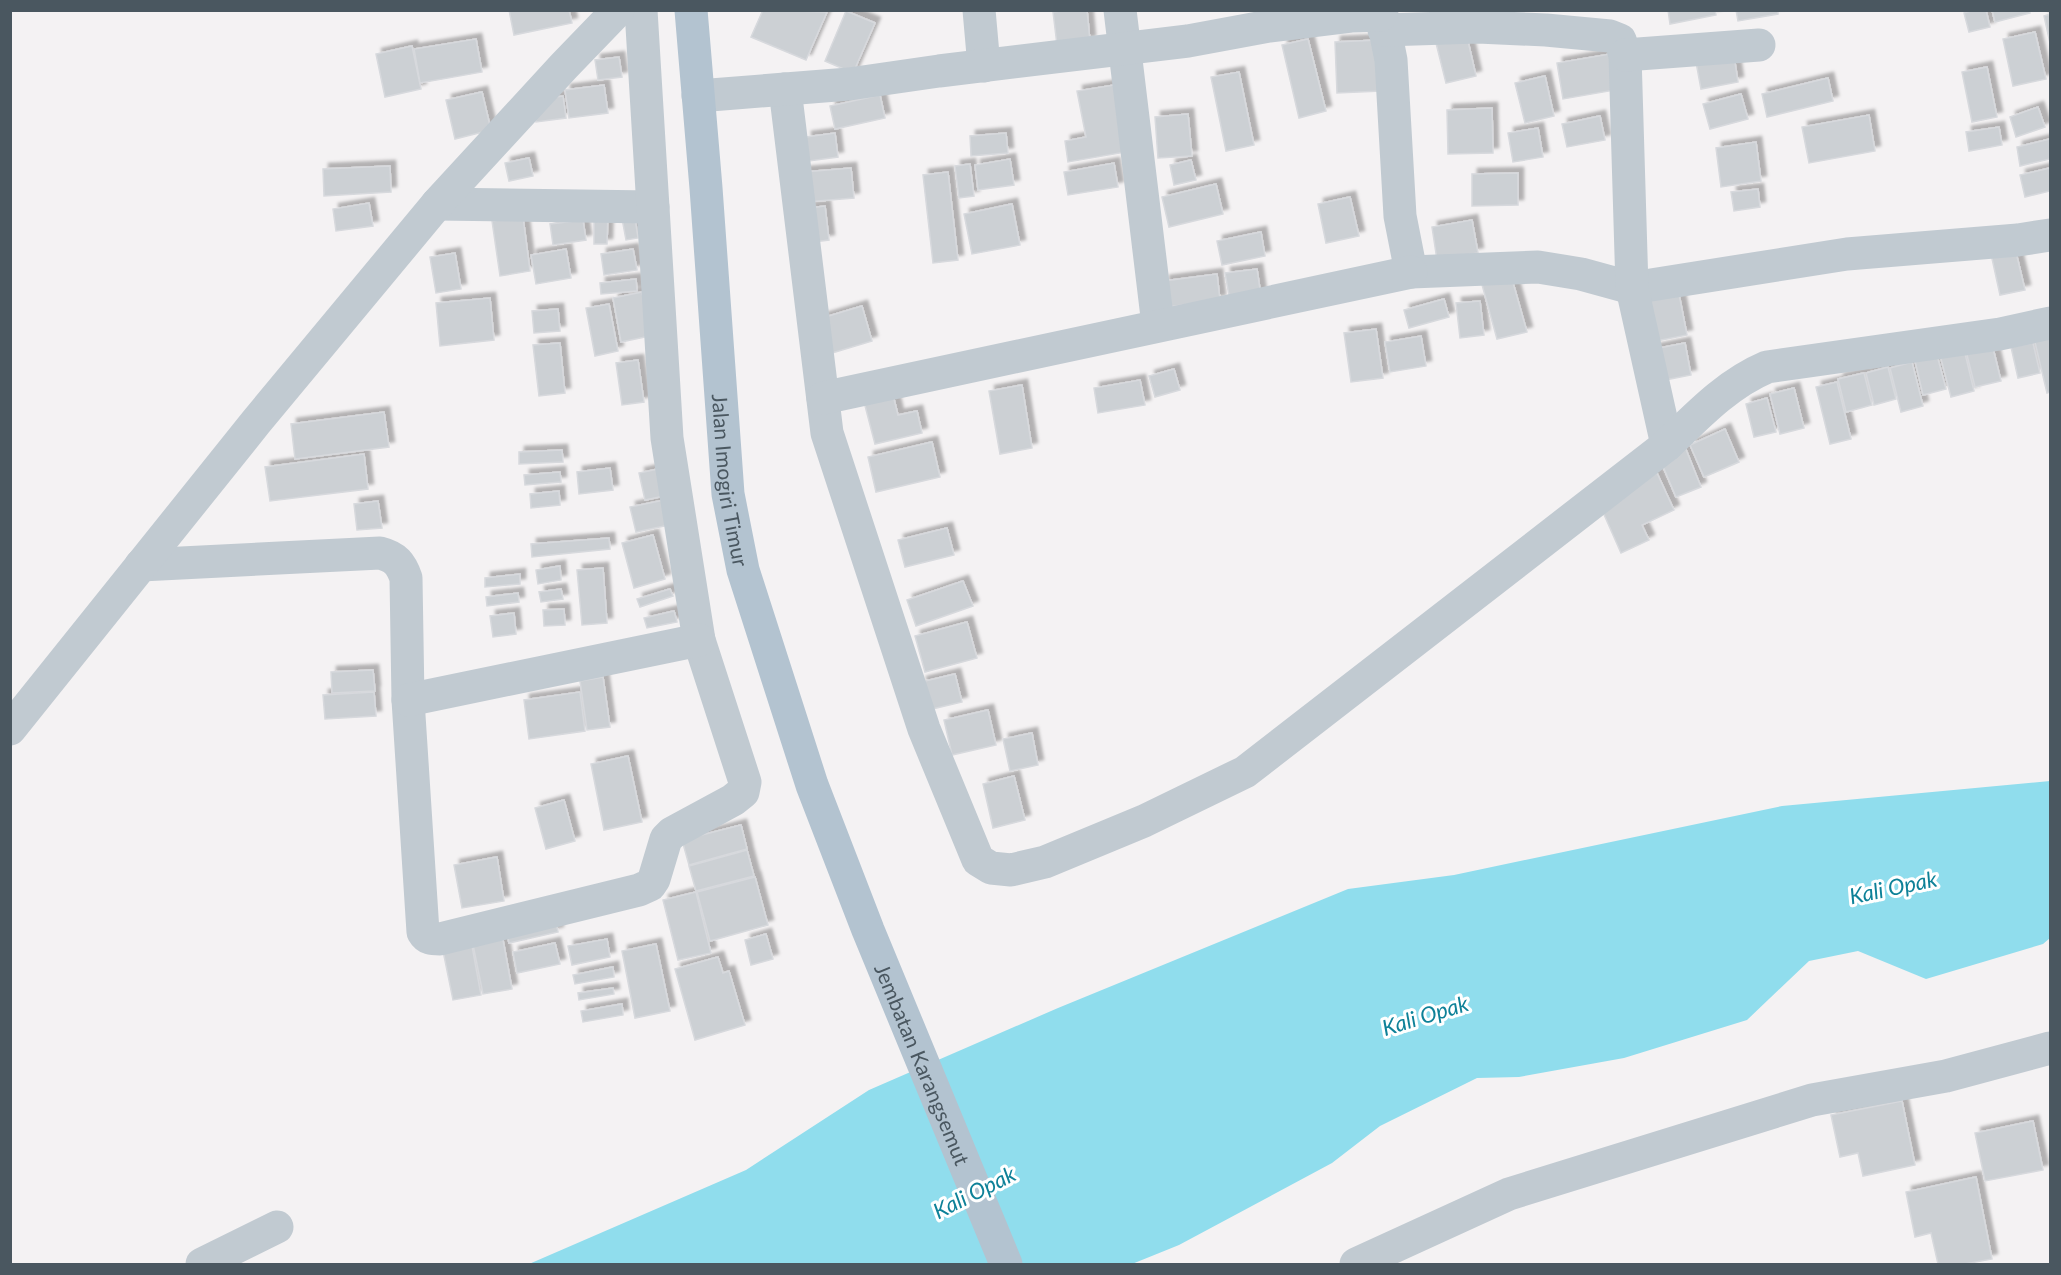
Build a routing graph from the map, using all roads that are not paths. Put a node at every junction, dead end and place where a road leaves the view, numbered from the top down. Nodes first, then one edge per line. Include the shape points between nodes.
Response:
1 (618, 10) edge
2 (641, 10) edge
3 (691, 10) edge
4 (979, 10) edge
5 (1120, 10) edge
6 (1382, 19) edge
7 (1759, 45) dead end
8 (1125, 49) junction
9 (1625, 56) junction
10 (984, 66) junction
11 (785, 89) junction
12 (698, 96) junction
13 (437, 204) junction
14 (653, 207) junction
15 (2050, 235) edge
16 (1411, 272) junction
17 (1632, 288) junction
18 (2050, 323) edge
19 (1158, 325) junction
20 (823, 398) junction
21 (1666, 445) junction
22 (141, 565) junction
23 (699, 640) junction
24 (408, 700) junction
25 (10, 729) edge
26 (868, 930) joint
27 (2050, 1048) edge
28 (277, 1227) dead end
29 (202, 1264) edge
30 (1006, 1264) edge
31 (1356, 1264) edge

1 - 13 street
2 - 14 street
3 - 12 main road, Jalan Imogiri Timur
4 - 10 street
5 - 8 street
6 - 8 street via 1351,16
6 - 9 street via 1610,36 1620,40
6 - 16 street via 1391,60 1400,216
7 - 9 street
8 - 10 street
8 - 19 street
9 - 17 street
10 - 11 street
11 - 12 street
11 - 20 street
12 - 26 main road, Jalan Imogiri Timur via 728,494 743,570 812,785
13 - 14 street
13 - 22 street
14 - 23 street via 667,438
15 - 17 street via 1847,254
16 - 17 street via 1538,267 1581,273
16 - 19 street
17 - 21 street
18 - 21 street via 2000,334 1767,367 1727,389
19 - 20 street
20 - 21 street via 827,433 924,729 978,860 991,868 1011,870 1045,862 1144,821 1245,772
22 - 24 street via 380,553 391,556 401,563 406,579
22 - 25 street
23 - 24 street
23 - 24 street via 745,782 743,792 666,839 650,885 440,939 426,937 423,932
26 - 30 main road, Jembatan Karangsemut
27 - 31 street via 1946,1076 1812,1100 1509,1194
28 - 29 street

